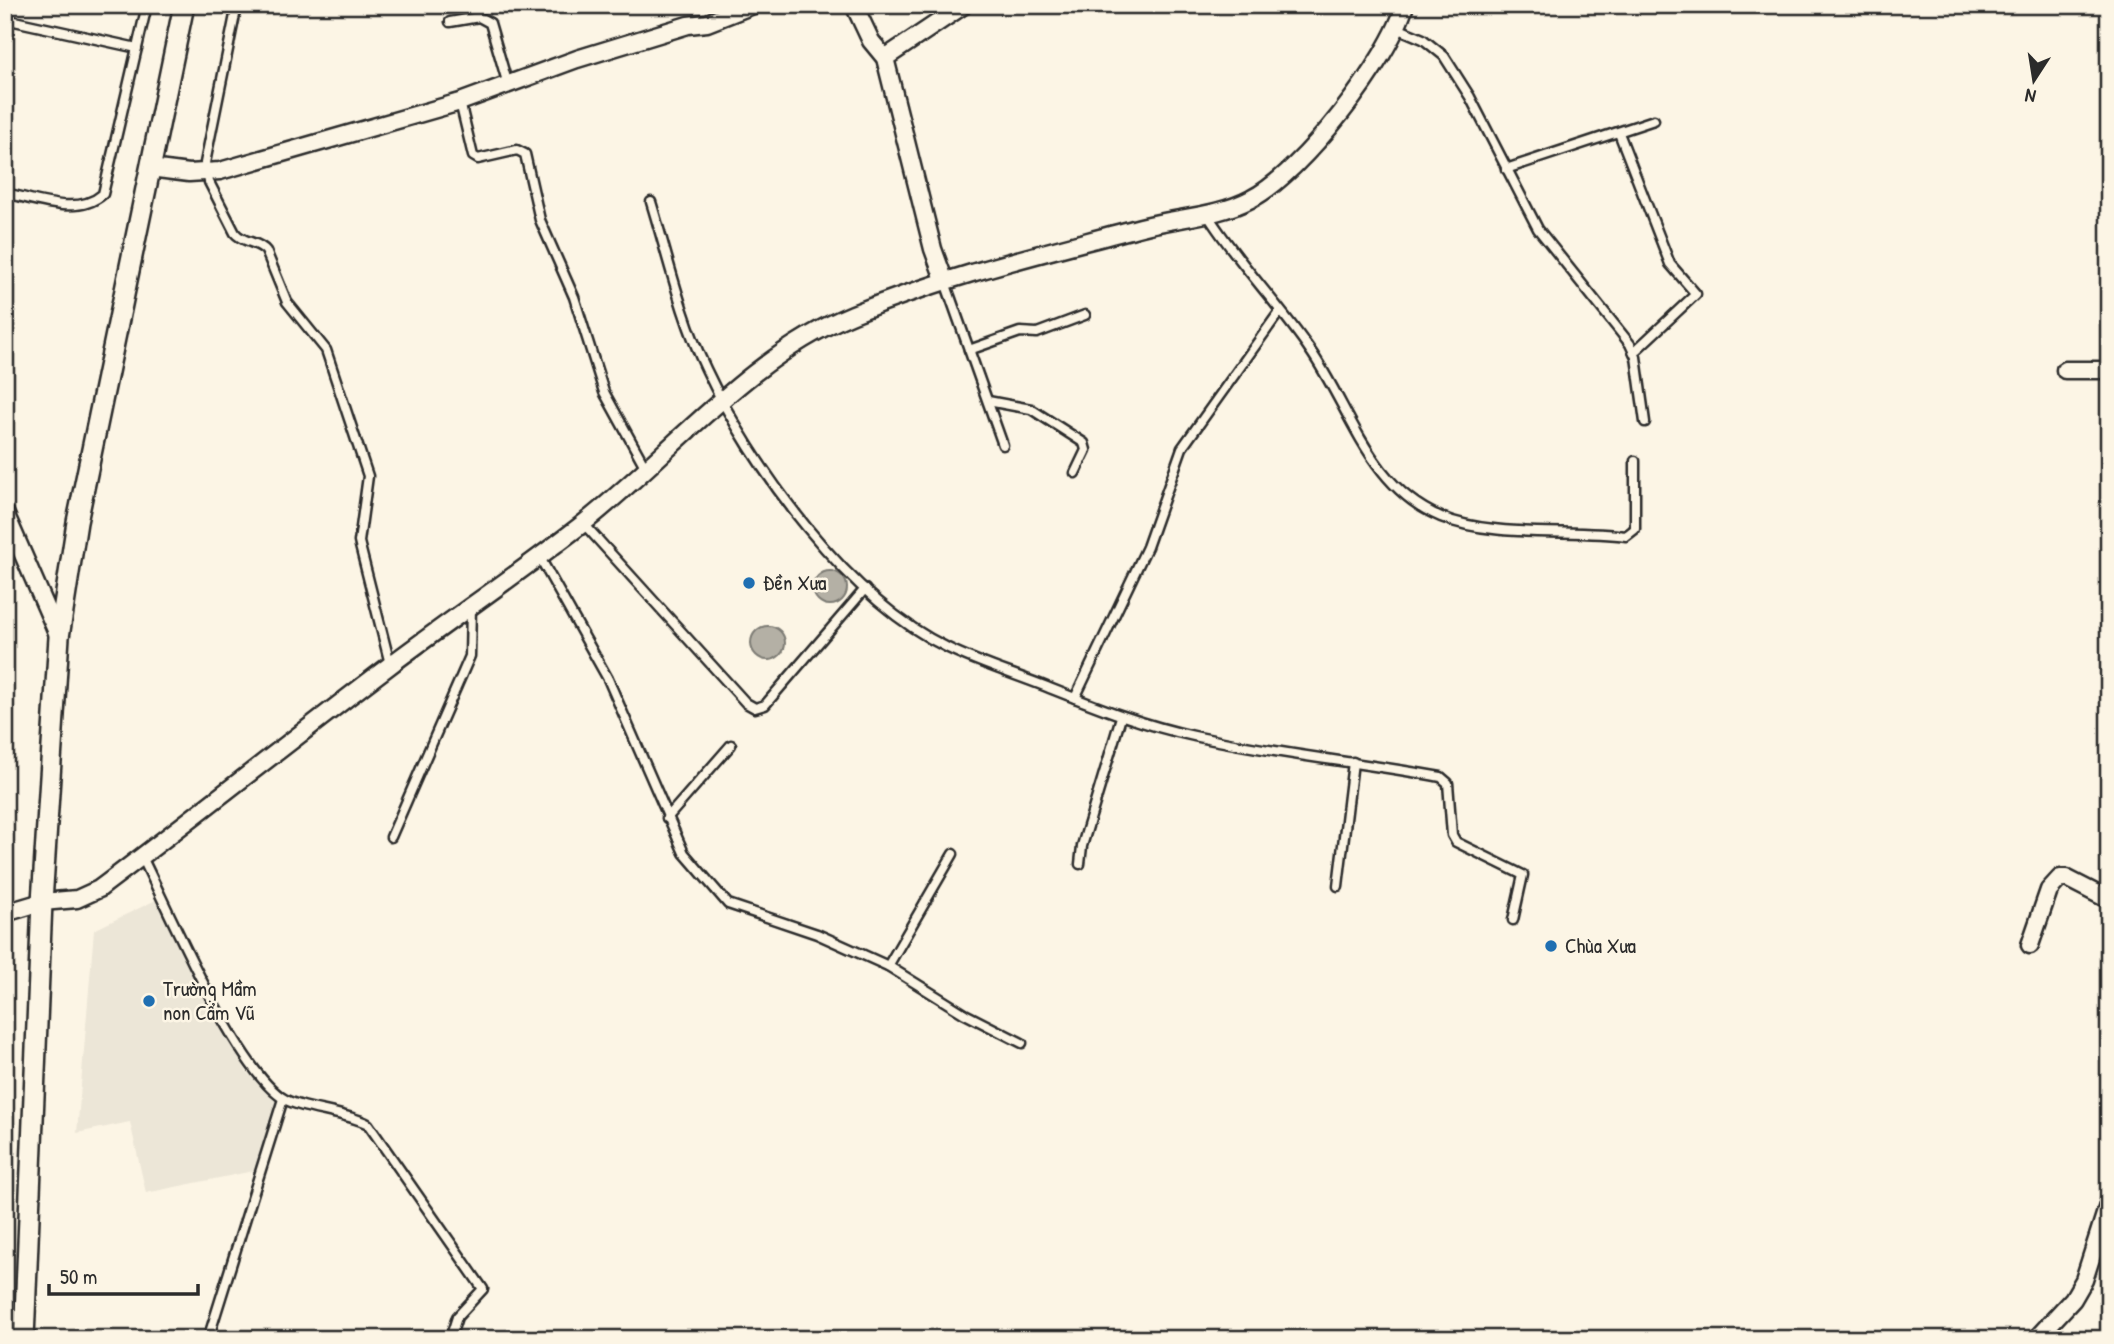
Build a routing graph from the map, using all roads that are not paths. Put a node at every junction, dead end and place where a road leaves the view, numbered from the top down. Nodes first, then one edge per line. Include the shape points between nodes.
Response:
1 (147, 5) edge
2 (184, 5) edge
3 (237, 5) edge
4 (753, 5) edge
5 (854, 5) edge
6 (964, 5) edge
7 (1405, 5) edge
8 (5, 19) edge
9 (450, 22) dead end
10 (1397, 28) junction
11 (137, 48) junction
12 (885, 58) junction
13 (508, 85) junction
14 (460, 102) junction
15 (1654, 120) dead end
16 (1619, 133) junction
17 (155, 168) junction
18 (1506, 169) junction
19 (197, 173) junction
20 (5, 193) edge
21 (651, 202) dead end
22 (1207, 214) junction
23 (945, 282) junction
24 (1280, 311) junction
25 (1085, 315) dead end
26 (969, 350) junction
27 (1634, 352) junction
28 (2065, 370) dead end
29 (2109, 370) edge
30 (724, 400) junction
31 (988, 401) junction
32 (1645, 422) dead end
33 (1003, 445) dead end
34 (1635, 461) dead end
35 (647, 470) junction
36 (1075, 473) dead end
37 (5, 513) edge
38 (583, 523) junction
39 (539, 555) junction
40 (864, 589) junction
41 (471, 606) junction
42 (59, 637) junction
43 (390, 665) junction
44 (1075, 698) junction
45 (1121, 717) junction
46 (731, 746) dead end
47 (1353, 762) junction
48 (667, 818) junction
49 (391, 837) dead end
50 (953, 854) dead end
51 (142, 857) junction
52 (1080, 863) dead end
53 (1338, 886) dead end
54 (2109, 900) edge
55 (42, 902) junction
56 (5, 913) edge
57 (1513, 920) dead end
58 (2030, 945) dead end
59 (888, 966) junction
60 (1022, 1042) dead end
61 (283, 1099) junction
62 (2109, 1202) edge
63 (24, 1339) edge
64 (208, 1339) edge
65 (450, 1339) edge
66 (2036, 1339) edge

1 - 11 lane
2 - 17 street
3 - 19 lane
4 - 13 street
5 - 12 street via 871,41
6 - 12 street
7 - 10 street
8 - 11 lane
9 - 13 lane via 479,17 490,23
10 - 18 lane via 1423,39 1444,56
10 - 22 street via 1367,76 1292,170 1255,197
11 - 20 lane via 103,194 83,206 69,206
12 - 23 street
13 - 14 street
14 - 19 street
14 - 35 lane via 473,156 478,159 517,150 525,154 540,220 573,296 604,392
15 - 16 lane
16 - 18 lane
16 - 27 lane via 1670,264 1696,294
17 - 19 street
17 - 42 street via 80,509
18 - 27 lane via 1538,229
19 - 43 lane via 240,239 266,251 287,302 317,336 332,363 368,476 359,542
21 - 30 lane via 695,344
22 - 23 street via 1162,222
22 - 24 lane
23 - 26 lane
23 - 30 street via 852,314 814,333 781,353
24 - 34 lane via 1311,351 1380,472 1417,506 1444,519 1483,527 1630,535 1635,528
24 - 44 lane via 1182,448 1146,547
25 - 26 lane
26 - 31 lane
27 - 32 lane
28 - 29 street
30 - 35 street
30 - 40 lane via 772,482 820,544
31 - 33 lane
31 - 36 lane via 1031,409 1084,443 1086,450
35 - 38 street
37 - 42 street
38 - 39 street
38 - 40 lane via 755,708 765,705
39 - 41 street
39 - 48 lane via 608,679
40 - 44 lane via 946,647
41 - 43 street
41 - 49 lane via 470,656
42 - 55 street
43 - 51 street
44 - 45 lane
45 - 47 lane via 1236,745
45 - 52 lane
46 - 48 lane
47 - 53 lane
47 - 57 lane via 1441,776 1448,783 1456,842 1522,874
48 - 59 lane via 689,860 728,904 817,934
50 - 59 lane
51 - 55 street via 99,889 77,899
51 - 61 lane via 251,1066
54 - 58 street via 2060,878 2049,890
55 - 56 street
55 - 63 street
59 - 60 lane via 965,1014
61 - 64 lane
61 - 65 lane via 356,1118 368,1124 382,1142 483,1289 457,1317
62 - 66 street via 2084,1280

